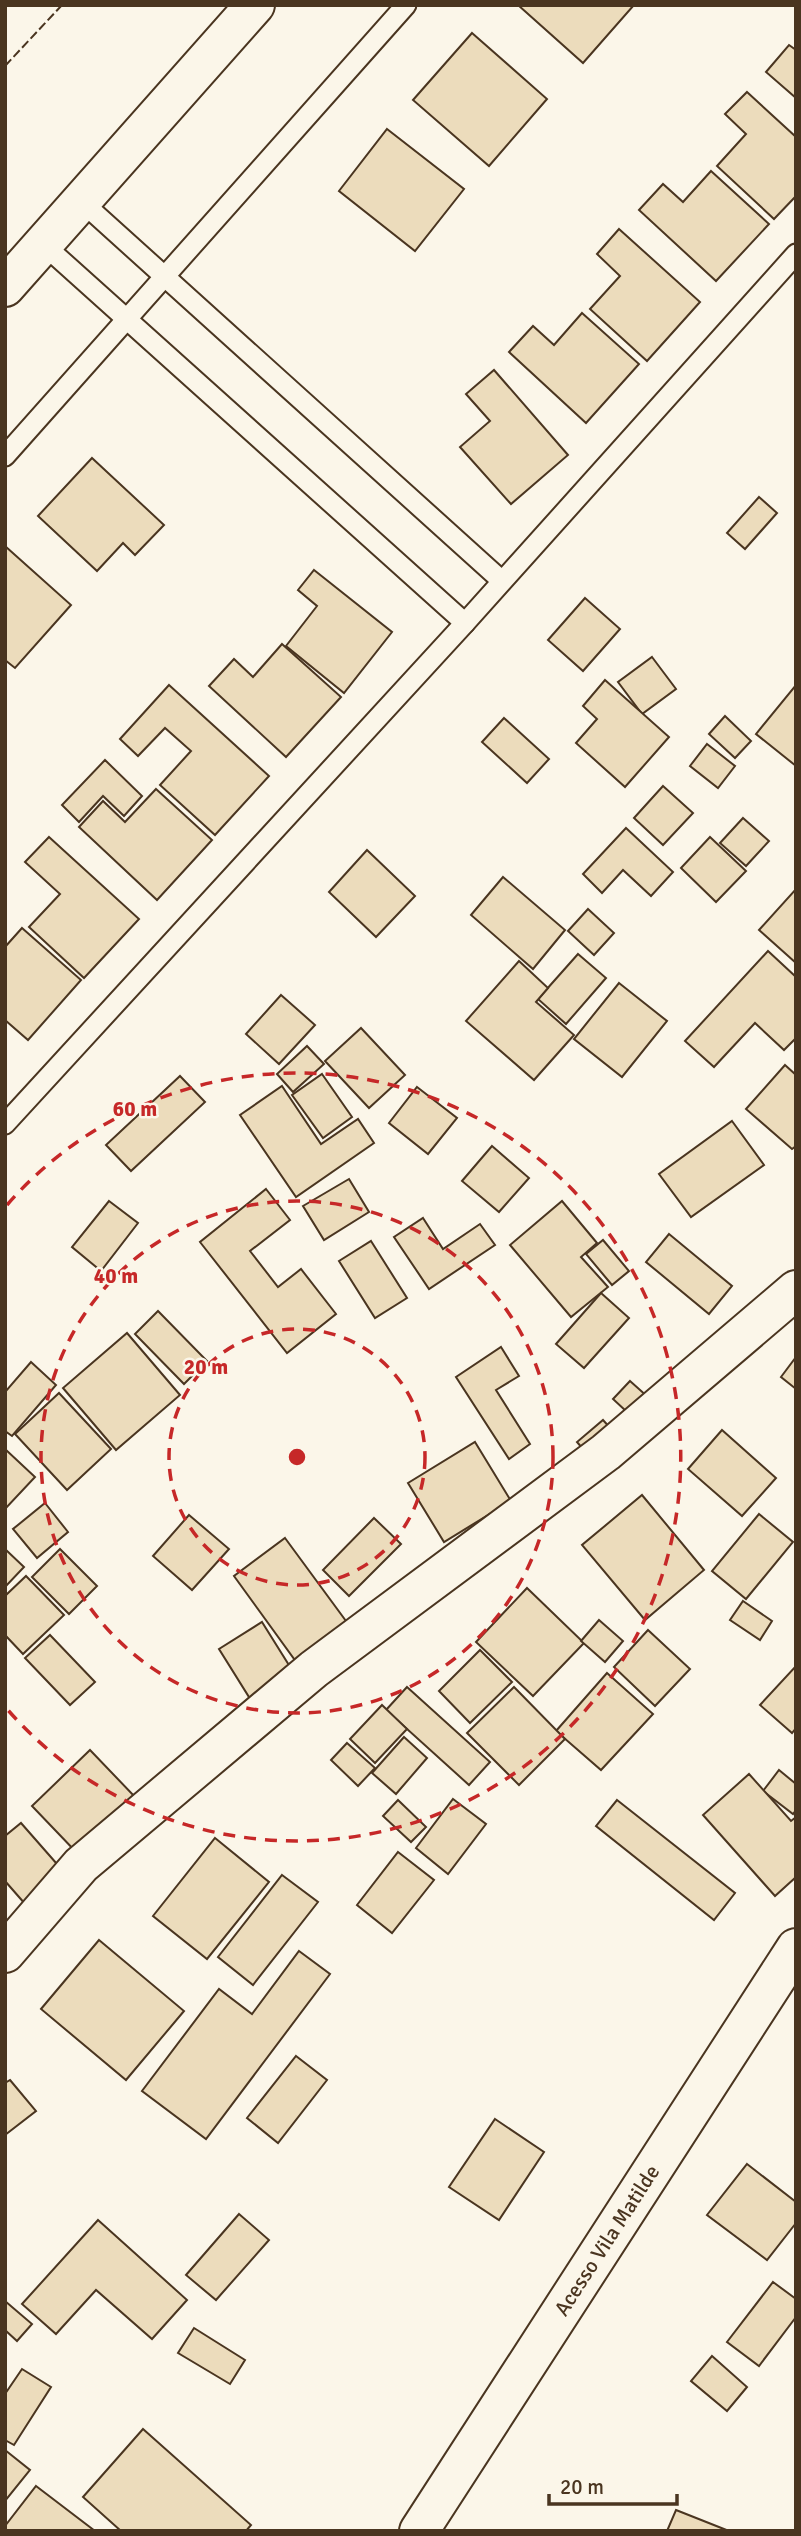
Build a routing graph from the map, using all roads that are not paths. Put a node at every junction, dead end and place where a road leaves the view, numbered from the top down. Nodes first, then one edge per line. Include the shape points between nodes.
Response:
1 (255, 5) edge
2 (406, 5) edge
3 (81, 201) junction
4 (43, 244) junction
5 (796, 254) edge
6 (165, 276) junction
7 (5, 287) edge
8 (126, 319) junction
9 (5, 456) edge
10 (502, 581) junction
11 (465, 623) junction
12 (5, 1124) edge
13 (796, 1290) edge
14 (796, 1948) edge
15 (5, 1953) edge
16 (419, 2531) edge

1 - 3 street
2 - 6 lane
3 - 4 street
3 - 6 lane
4 - 7 street
4 - 8 lane
5 - 10 lane
6 - 8 lane
6 - 10 lane
8 - 9 lane
8 - 11 lane
10 - 11 lane
11 - 12 lane
13 - 15 street via 606,1452 314,1669 81,1866
14 - 16 street, Acesso Vila Matilde

